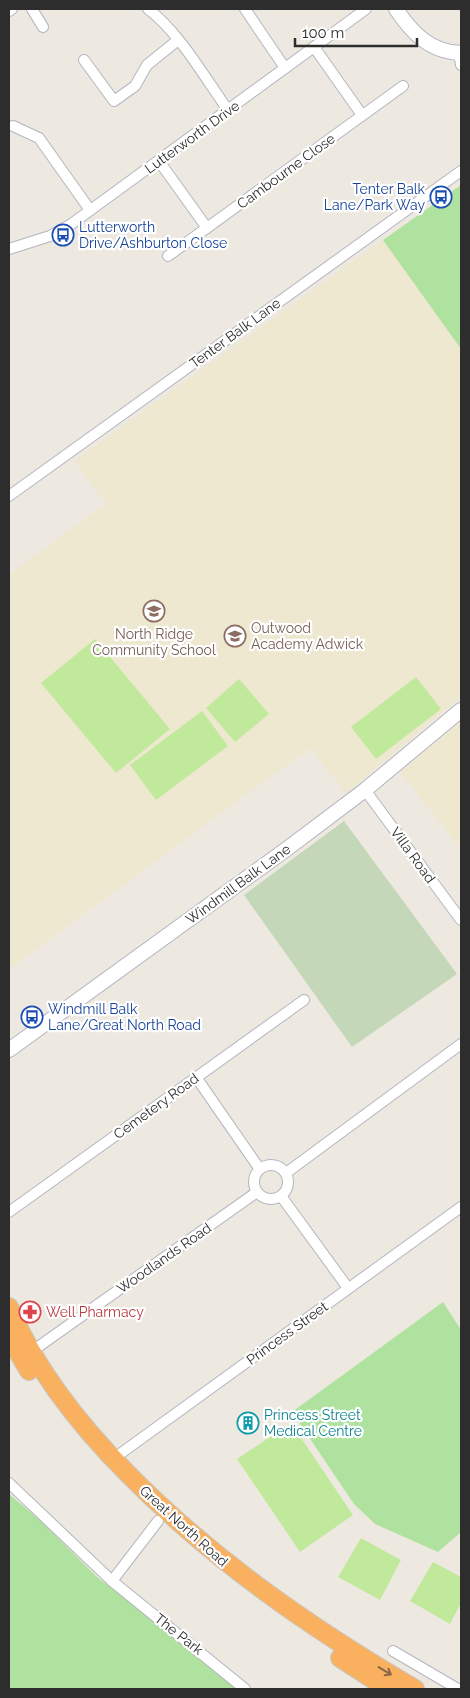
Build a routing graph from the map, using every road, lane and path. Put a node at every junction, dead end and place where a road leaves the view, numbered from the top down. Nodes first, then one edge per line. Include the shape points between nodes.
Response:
1 (12, 9) edge
2 (32, 9) edge
3 (148, 9) edge
4 (245, 9) edge
5 (366, 9) edge
6 (396, 9) edge
7 (9, 10) edge
8 (43, 27) dead end
9 (178, 40) junction
10 (314, 47) junction
11 (461, 57) edge
12 (84, 60) dead end
13 (285, 68) junction
14 (403, 86) dead end
15 (228, 110) junction
16 (362, 115) junction
17 (12, 126) dead end
18 (159, 160) junction
19 (461, 171) edge
20 (90, 210) junction
21 (207, 228) junction
22 (9, 249) edge
23 (168, 256) dead end
24 (9, 496) edge
25 (461, 710) edge
26 (365, 790) junction
27 (461, 920) edge
28 (304, 1000) dead end
29 (461, 1044) edge
30 (9, 1050) edge
31 (196, 1077) junction
32 (260, 1168) junction
33 (286, 1173) junction
34 (257, 1192) junction
35 (281, 1196) junction
36 (461, 1207) edge
37 (9, 1212) edge
38 (348, 1288) junction
39 (9, 1307) edge
40 (9, 1337) edge
41 (26, 1355) junction
42 (113, 1459) junction
43 (9, 1483) edge
44 (158, 1520) junction
45 (112, 1581) junction
46 (393, 1651) dead end
47 (244, 1689) edge
48 (388, 1689) edge
49 (415, 1689) edge
50 (458, 1689) edge

1 - 7 street
2 - 8 street
3 - 9 street
4 - 13 street
5 - 10 street, Lutterworth Drive
6 - 11 street via 407,26 426,43
9 - 12 street via 147,65 135,86 114,101
9 - 15 street
10 - 13 street, Lutterworth Drive
10 - 16 street
13 - 15 street, Lutterworth Drive
14 - 16 street, Cambourne Close
15 - 18 street, Lutterworth Drive
16 - 21 street, Cambourne Close
17 - 20 street via 39,138
18 - 20 street, Lutterworth Drive
18 - 21 street
19 - 24 street, Tenter Balk Lane
20 - 22 street, Lutterworth Drive via 50,236
21 - 23 street, Cambourne Close
25 - 26 street, Windmill Balk Lane
26 - 27 street, Villa Road
26 - 30 street, Windmill Balk Lane
28 - 31 street, Cemetery Road
29 - 33 street
31 - 32 street
31 - 37 street, Cemetery Road
32 - 33 street via 274,1164
32 - 34 street via 253,1182
33 - 35 street via 288,1183
34 - 35 street via 267,1199
34 - 41 street, Woodlands Road
35 - 38 street
36 - 38 street, Princess Street
38 - 42 street, Princess Street
39 - 41 highway, Great North Road
40 - 41 highway, Great North Road
41 - 42 highway, Great North Road
41 - 44 highway, Great North Road via 58,1413
42 -> 49 highway, Great North Road via 170,1517 252,1584
43 - 45 street, The Park
44 - 45 street
44 - 48 highway, Great North Road via 237,1587
45 - 47 street, The Park
46 - 50 street

